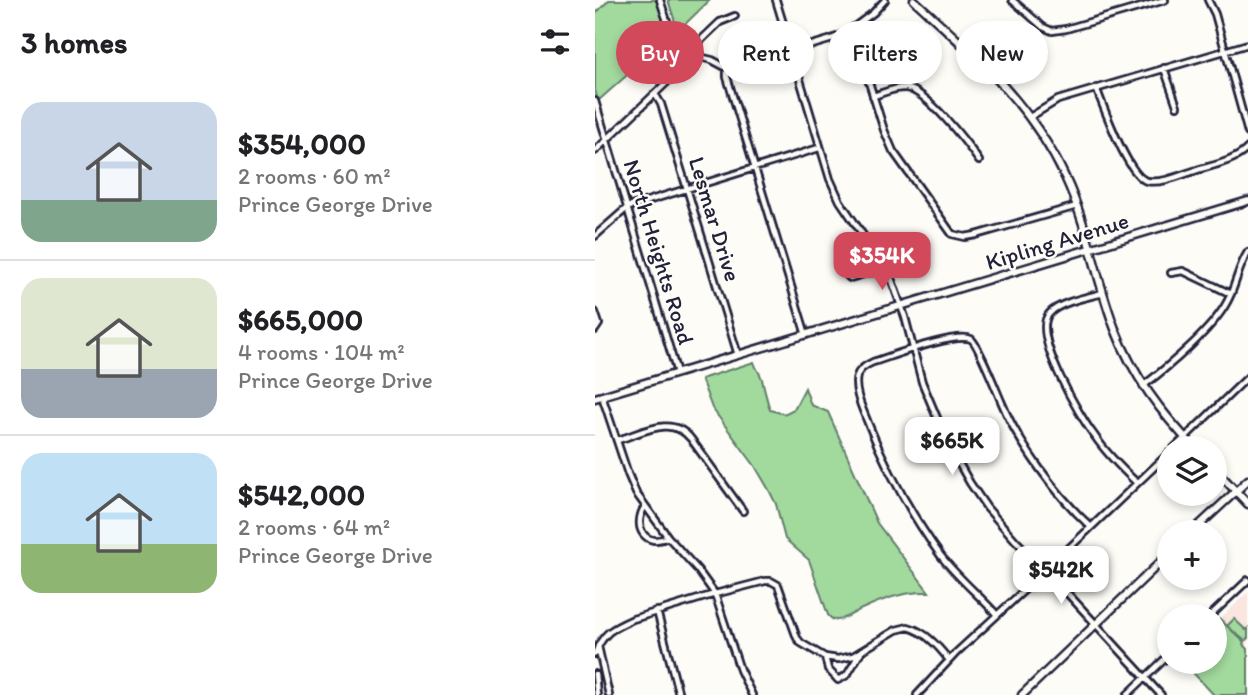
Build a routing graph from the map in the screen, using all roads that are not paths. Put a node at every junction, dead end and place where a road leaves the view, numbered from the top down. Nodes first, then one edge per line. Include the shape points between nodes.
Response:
1 (660, 0) edge
2 (776, 0) edge
3 (885, 0) edge
4 (914, 0) edge
5 (1012, 0) edge
6 (1164, 0) edge
7 (1208, 0) edge
8 (734, 16) dead end
9 (667, 21) edge
10 (783, 21) edge
11 (862, 21) edge
12 (704, 37) edge
13 (1248, 44) edge
14 (1224, 50) junction
15 (1164, 68) junction
16 (665, 84) edge
17 (729, 84) edge
18 (801, 84) edge
19 (869, 84) edge
20 (1096, 88) junction
21 (655, 94) junction
22 (873, 96) junction
23 (595, 101) edge
24 (1177, 106) dead end
25 (1030, 117) junction
26 (603, 128) junction
27 (615, 132) junction
28 (1248, 133) edge
29 (607, 139) junction
30 (819, 148) junction
31 (1248, 148) edge
32 (595, 151) edge
33 (979, 161) dead end
34 (755, 166) junction
35 (687, 188) junction
36 (1248, 201) edge
37 (1077, 206) junction
38 (628, 207) junction
39 (595, 236) edge
40 (1090, 249) junction
41 (1248, 253) edge
42 (877, 255) junction
43 (885, 268) junction
44 (1171, 273) dead end
45 (1103, 293) junction
46 (1232, 294) junction
47 (901, 307) junction
48 (595, 312) edge
49 (595, 330) edge
50 (806, 335) junction
51 (913, 350) junction
52 (738, 355) junction
53 (677, 373) junction
54 (1248, 377) edge
55 (1143, 386) junction
56 (599, 397) edge
57 (1183, 436) edge
58 (1187, 436) edge
59 (618, 440) junction
60 (1157, 464) edge
61 (1248, 480) edge
62 (1227, 482) edge
63 (1137, 483) junction
64 (1236, 491) junction
65 (1248, 504) edge
66 (645, 506) junction
67 (743, 511) dead end
68 (1205, 520) edge
69 (1091, 527) junction
70 (668, 537) junction
71 (1157, 565) edge
72 (1046, 570) junction
73 (1248, 580) edge
74 (715, 594) junction
75 (1223, 604) edge
76 (657, 611) junction
77 (997, 615) junction
78 (1095, 624) junction
79 (598, 646) junction
80 (862, 651) junction
81 (595, 654) edge
82 (825, 657) junction
83 (949, 660) junction
84 (1157, 666) edge
85 (595, 674) edge
86 (1146, 677) junction
87 (597, 695) edge
88 (609, 695) edge
89 (679, 695) edge
90 (752, 695) edge
91 (917, 695) edge
92 (1022, 695) edge
93 (1127, 695) edge
94 (1161, 695) edge

1 - 9 street
2 - 10 street
3 - 11 street
4 - 25 street via 983,64
5 - 6 street via 1052,31
7 - 14 street
8 - 12 street
13 - 14 street
14 - 15 street
14 - 28 street
15 - 20 street
15 - 24 street
16 - 21 street
17 - 34 street
18 - 30 street
19 - 22 street
20 - 25 street via 1058,100
20 - 31 street via 1119,144 1143,179 1154,181 1194,171 1234,159
21 - 27 street
21 - 35 street, Lesmar Drive
22 - 33 street via 897,89 914,91 940,113
22 - 37 street via 893,151 952,234 976,235
23 - 26 street, North Heights Road
25 - 37 street
26 - 27 street
26 - 29 street, North Heights Road
27 - 29 street
29 - 32 street
29 - 38 street, North Heights Road
30 - 34 street
30 - 42 street via 835,192
34 - 35 street
34 - 50 street
35 - 38 street
35 - 52 street, Lesmar Drive
36 - 40 street, Kipling Avenue
37 - 40 street
38 - 39 street
38 - 53 street, North Heights Road
40 - 45 street
40 - 47 street, Kipling Avenue
41 - 46 street
42 - 43 street
42 - 43 street via 847,266 846,275 850,278
43 - 47 street
44 - 46 street via 1183,271
45 - 55 street
45 - 63 street via 1056,308 1046,319 1045,331 1079,413 1101,446
46 - 55 street via 1210,325
47 - 50 street, Kipling Avenue
47 - 51 street
48 - 49 street via 599,324
50 - 52 street, Kipling Avenue
51 - 69 street via 954,338 975,343 1022,441 1059,494
51 - 72 street via 937,419 970,483 992,514
51 - 77 street via 862,368 857,377 862,407 883,459 925,532 954,571
52 - 53 street, Kipling Avenue
53 - 56 street, Kipling Avenue
54 - 58 street
55 - 57 street
56 - 59 street
59 - 66 street via 628,474
59 - 67 street via 664,426 681,429
60 - 63 street
61 - 64 street
62 - 64 street
63 - 69 street
64 - 65 street
64 - 68 street
66 - 70 street
66 - 70 street via 639,527 643,535
69 - 72 street
70 - 74 street
71 - 78 street
72 - 77 street
72 - 78 street
73 - 75 street
74 - 76 street
74 - 82 street via 761,581 775,582 801,643
74 - 90 street
76 - 79 street via 615,627
76 - 89 street
77 - 83 street
78 - 86 street
78 - 92 street
79 - 81 street
79 - 88 street
80 - 82 street via 838,659
80 - 82 street via 847,675 838,680
80 - 83 street via 908,627 924,634
83 - 91 street
84 - 86 street
85 - 87 street
86 - 93 street
86 - 94 street

